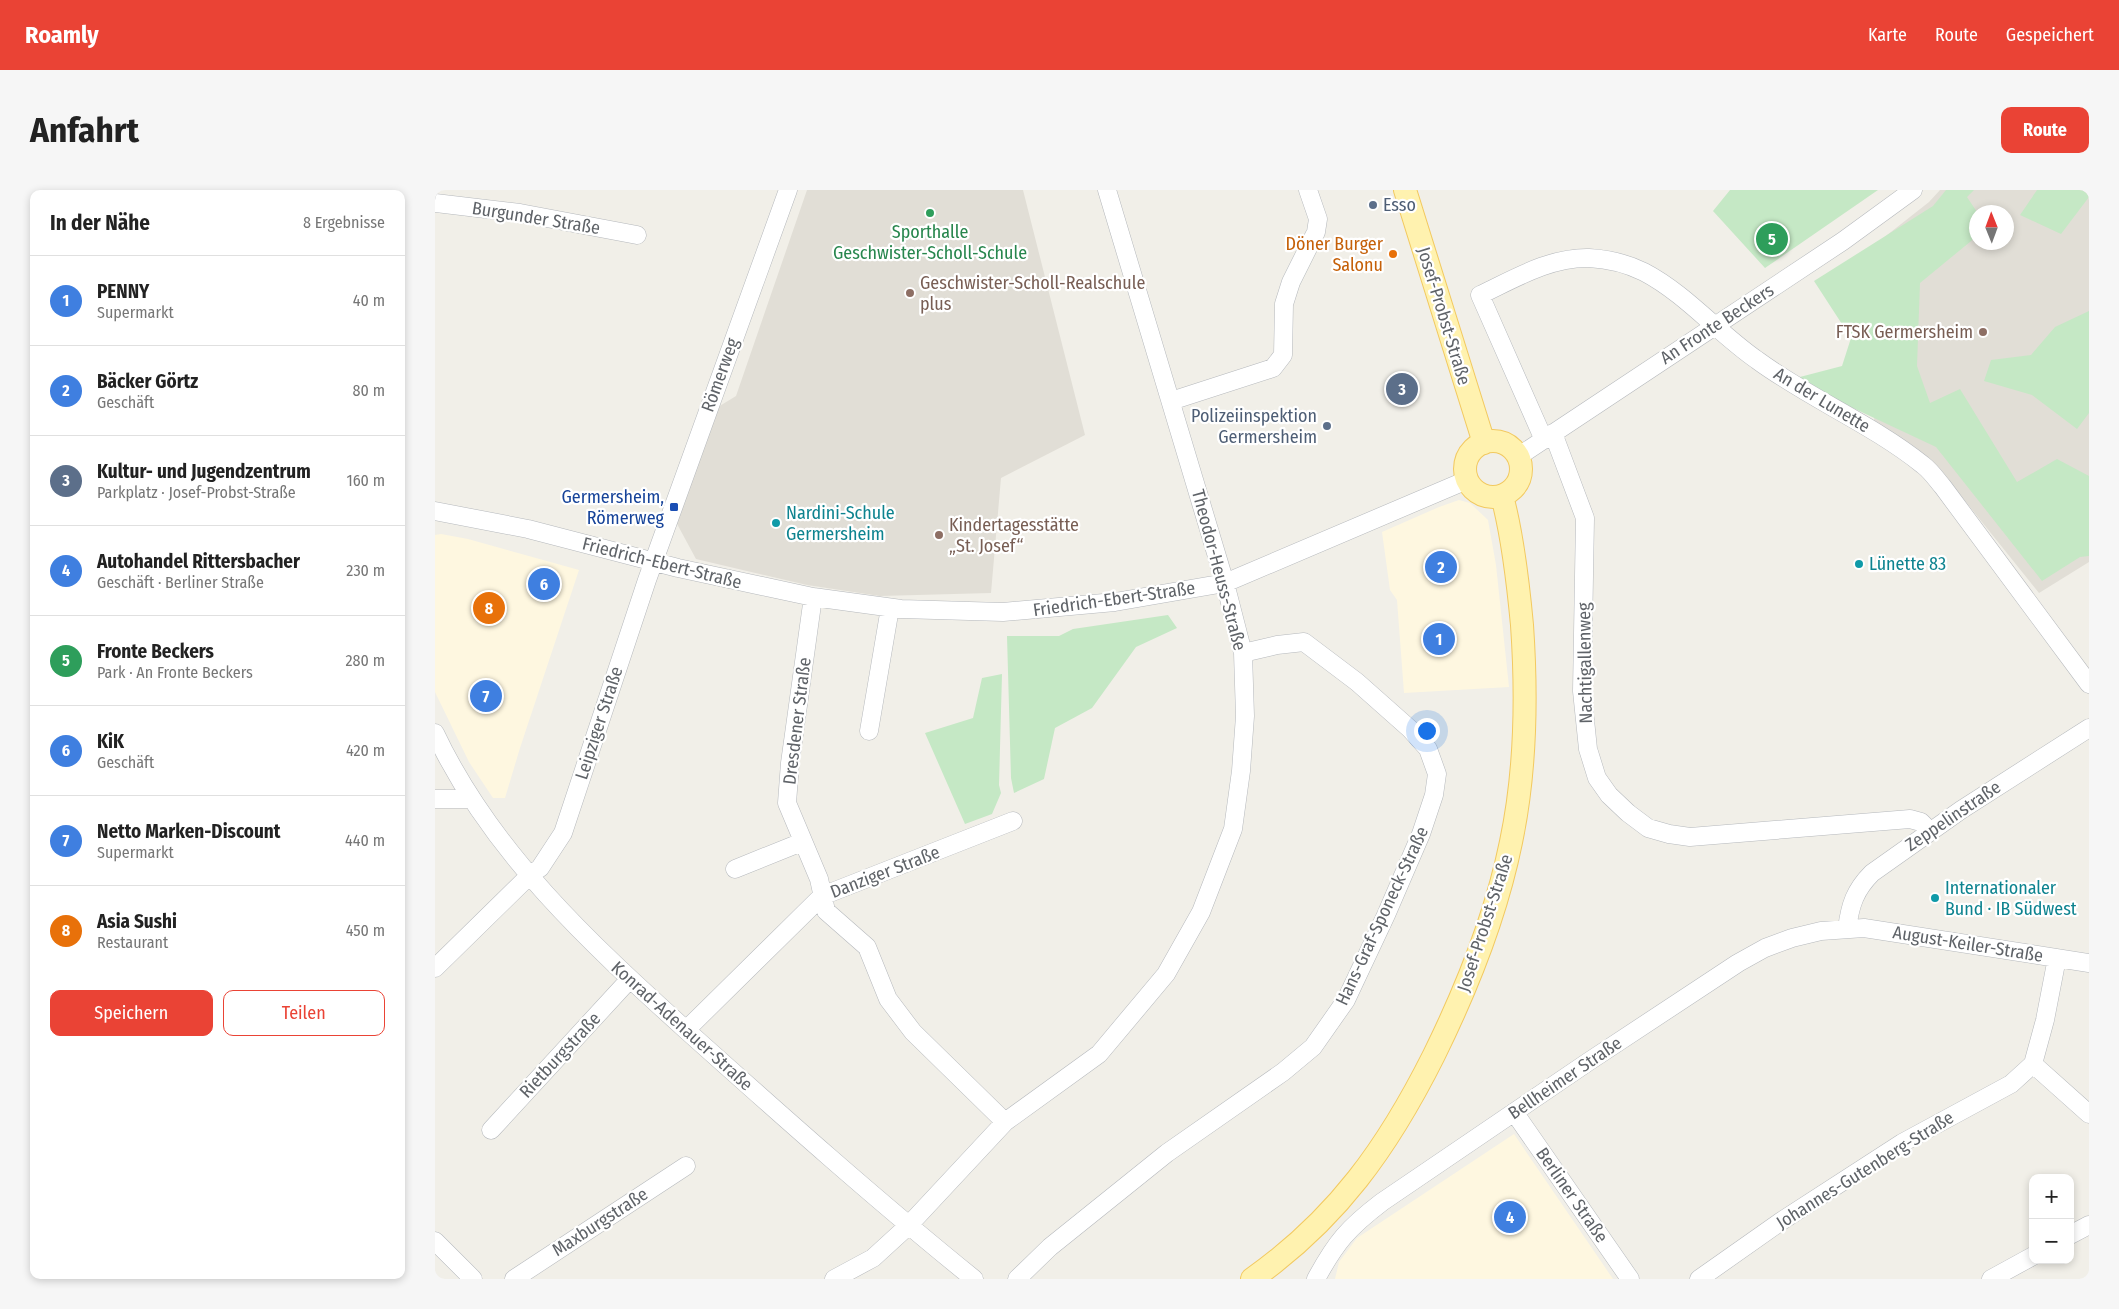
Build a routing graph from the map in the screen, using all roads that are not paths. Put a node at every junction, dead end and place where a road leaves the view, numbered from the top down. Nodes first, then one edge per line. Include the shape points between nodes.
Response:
1 (437, 190) edge
2 (788, 190) edge
3 (1107, 190) edge
4 (1308, 190) edge
5 (1405, 190) edge
6 (1913, 190) edge
7 (435, 194) edge
8 (435, 203) edge
9 (637, 235) dead end
10 (1715, 325) junction
11 (1171, 401) junction
12 (1548, 436) junction
13 (1484, 443) junction
14 (1519, 456) junction
15 (1467, 480) junction
16 (1502, 496) junction
17 (435, 512) edge
18 (654, 561) junction
19 (1225, 583) junction
20 (813, 597) junction
21 (890, 608) junction
22 (1243, 653) junction
23 (2089, 684) edge
24 (2089, 728) edge
25 (869, 731) dead end
26 (435, 733) edge
27 (435, 799) edge
28 (472, 799) junction
29 (1013, 821) dead end
30 (1930, 831) junction
31 (802, 842) junction
32 (735, 869) dead end
33 (530, 875) junction
34 (822, 896) junction
35 (1847, 929) junction
36 (2057, 958) junction
37 (2089, 963) edge
38 (435, 968) edge
39 (629, 980) junction
40 (686, 1030) junction
41 (2033, 1064) junction
42 (1514, 1112) junction
43 (2089, 1114) edge
44 (1005, 1122) junction
45 (491, 1130) dead end
46 (686, 1166) dead end
47 (2089, 1225) edge
48 (908, 1226) junction
49 (2074, 1233) edge
50 (435, 1241) edge
51 (2029, 1258) edge
52 (473, 1279) edge
53 (514, 1279) edge
54 (834, 1279) edge
55 (974, 1279) edge
56 (1017, 1279) edge
57 (1252, 1279) edge
58 (1315, 1279) edge
59 (1630, 1279) edge
60 (1699, 1279) edge
61 (1991, 1279) edge

1 - 7 street
2 - 18 street, Römerweg
3 - 11 street, Theodor-Heuss-Straße
4 - 11 street via 1318,219 1316,232 1291,282 1284,304 1283,355 1273,368
5 - 13 main road, Josef-Probst-Straße
6 - 10 street, An Fronte Beckers via 1843,241
8 - 9 street, Burgunder Straße via 519,213
10 - 12 street, An Fronte Beckers
10 - 12 street, An der Lunette via 1663,283 1642,271 1590,258 1563,260 1479,295
10 - 23 street, An der Lunette via 1756,360 1924,466
11 - 19 street, Theodor-Heuss-Straße
12 - 14 street, An Fronte Beckers
12 - 30 street, Nachtigallenweg via 1585,518 1582,691 1588,750 1597,778 1609,795 1648,828 1683,836 1910,819 1921,822
13 - 14 main road via 1500,442
13 - 15 main road via 1469,454
14 - 16 main road via 1521,475 1511,491
15 - 16 main road via 1471,487 1485,496
15 - 19 street, Friedrich-Ebert-Straße
16 - 57 main road, Josef-Probst-Straße via 1519,596 1525,664 1525,734 1512,841 1479,952 1445,1034 1406,1110 1383,1146 1324,1219 1282,1258
17 - 18 street, Friedrich-Ebert-Straße via 528,529
18 - 20 street, Friedrich-Ebert-Straße
18 - 33 street, Leipziger Straße via 563,833 540,868
19 - 21 street, Friedrich-Ebert-Straße via 1115,602 1027,611 954,612
19 - 22 street, Theodor-Heuss-Straße
20 - 21 street, Friedrich-Ebert-Straße
20 - 31 street, Dresdener Straße via 787,803
21 - 25 street
22 - 44 street, Theodor-Heuss-Straße via 1245,716 1233,829 1201,912 1166,974 1099,1054
22 - 56 street, Hans-Graf-Sponeck-Straße via 1304,642 1357,682 1410,729 1428,749 1437,774 1434,795 1421,834 1346,1000 1313,1047 1167,1153 1056,1242
24 - 30 street, Zeppelinstraße
26 - 28 street, Konrad-Adenauer-Straße
27 - 28 street
28 - 33 street, Konrad-Adenauer-Straße via 497,836
29 - 34 street, Danziger Straße
30 - 35 street, Zeppelinstraße via 1861,884 1849,907
31 - 32 street
31 - 34 street, Dresdener Straße via 819,880
33 - 38 street, Leipziger Straße
33 - 39 street, Konrad-Adenauer-Straße
34 - 40 street, Danziger Straße
34 - 44 street, Dresdener Straße via 826,910 867,947 888,999 913,1032
35 - 36 street, August-Keiler-Straße via 1889,931
35 - 42 street, Bellheimer Straße via 1792,938 1737,963
36 - 37 street, August-Keiler-Straße
36 - 41 street
39 - 40 street, Konrad-Adenauer-Straße
39 - 45 street, Rietburgstraße
40 - 48 street, Konrad-Adenauer-Straße
41 - 43 street
41 - 60 street, Johannes-Gutenberg-Straße via 2011,1084 1902,1143
42 - 58 street, Bellheimer Straße via 1357,1221 1339,1240
42 - 59 street, Berliner Straße
44 - 48 street, Theodor-Heuss-Straße
46 - 53 street, Maxburgstraße
47 - 49 street
48 - 54 street, Theodor-Heuss-Straße via 873,1258
48 - 55 street, Konrad-Adenauer-Straße
50 - 52 street
51 - 61 street

